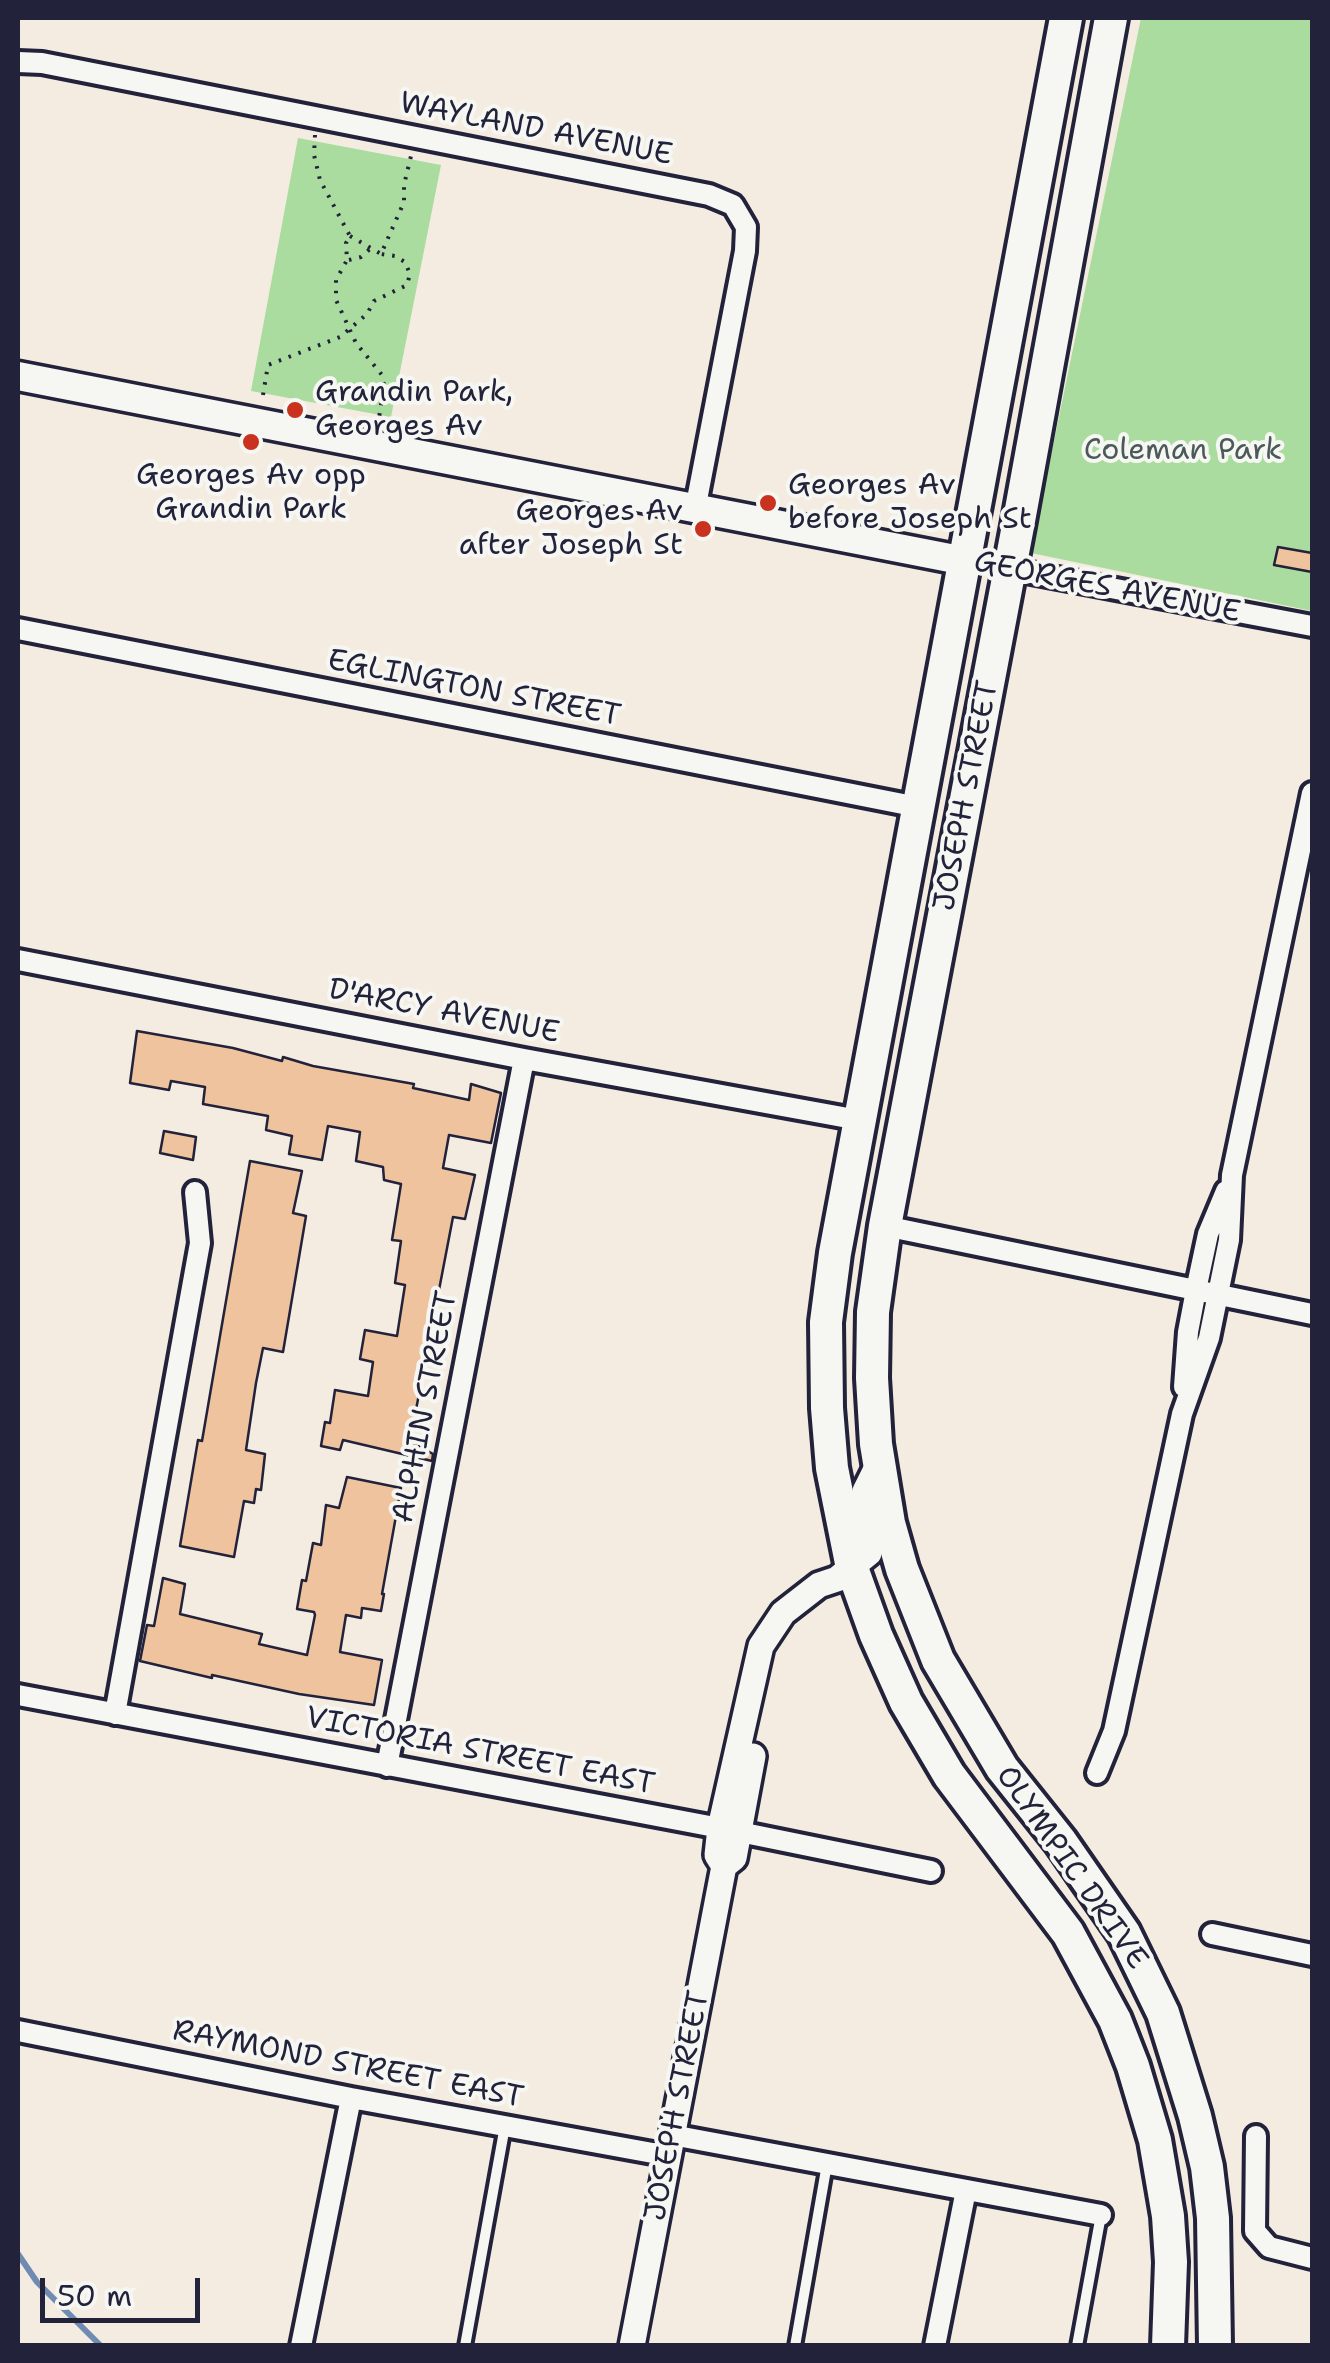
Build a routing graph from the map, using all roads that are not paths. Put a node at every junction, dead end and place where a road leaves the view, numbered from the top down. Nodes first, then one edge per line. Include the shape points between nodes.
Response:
1 (1066, 18) edge
2 (1111, 18) edge
3 (18, 62) edge
4 (18, 376) edge
5 (695, 510) junction
6 (965, 561) junction
7 (1010, 569) junction
8 (1312, 626) edge
9 (18, 629) edge
10 (1312, 793) edge
11 (918, 807) junction
12 (18, 960) edge
13 (524, 1059) junction
14 (859, 1120) junction
15 (1232, 1175) junction
16 (195, 1192) dead end
17 (885, 1226) junction
18 (1196, 1290) junction
19 (1218, 1295) junction
20 (1312, 1314) edge
21 (1182, 1414) junction
22 (878, 1465) junction
23 (844, 1574) junction
24 (18, 1695) edge
25 (115, 1714) junction
26 (387, 1766) junction
27 (1096, 1773) dead end
28 (730, 1830) junction
29 (931, 1871) dead end
30 (1212, 1934) dead end
31 (1312, 1954) edge
32 (18, 2030) edge
33 (350, 2098) junction
34 (505, 2126) junction
35 (1256, 2136) dead end
36 (670, 2146) junction
37 (828, 2163) junction
38 (966, 2190) junction
39 (1101, 2216) joint
40 (1312, 2258) edge
41 (301, 2346) edge
42 (464, 2346) edge
43 (632, 2346) edge
44 (795, 2346) edge
45 (935, 2346) edge
46 (1077, 2346) edge
47 (1168, 2346) edge
48 (1215, 2346) edge

1 - 6 highway, JOSEPH STREET
2 - 7 highway, JOSEPH STREET
3 - 5 street, WAYLAND AVENUE via 415,136 734,205 746,228 746,251
4 - 5 main road, GEORGES AVENUE
5 - 6 main road, GEORGES AVENUE
6 - 7 highway, GEORGES AVENUE
6 - 11 highway, JOSEPH STREET
7 - 8 street, GEORGES AVENUE
7 - 17 highway, JOSEPH STREET
9 - 11 street, EGLINGTON STREET
10 - 15 street
11 - 14 highway, JOSEPH STREET
12 - 13 street, D'ARCY AVENUE
13 - 14 street, D'ARCY AVENUE
13 - 26 street, ALPHIN STREET
14 - 23 highway, JOSEPH STREET via 825,1340
15 - 18 street via 1208,1234
15 - 19 street
16 - 25 street via 200,1243
17 - 18 street
17 - 22 highway, JOSEPH STREET via 873,1312
18 - 19 street
18 - 21 street
19 - 20 street
19 - 21 street
21 - 27 street via 1114,1731
22 - 23 street, JOSEPH STREET via 865,1491 868,1553
22 - 48 highway, OLYMPIC DRIVE via 895,1547 938,1660 1002,1768 1124,1934 1163,2013 1207,2167
23 - 28 street, JOSEPH STREET via 800,1599 767,1634
23 - 47 highway, OLYMPIC DRIVE via 933,1751 1052,1908 1115,2020 1148,2116 1164,2190 1171,2262
24 - 25 street, VICTORIA STREET EAST
25 - 26 street, VICTORIA STREET EAST
26 - 28 street, VICTORIA STREET EAST
28 - 29 street, VICTORIA STREET EAST
28 - 36 street, JOSEPH STREET via 717,1854 724,1866
30 - 31 street
32 - 33 street, RAYMOND STREET EAST
33 - 34 street, RAYMOND STREET EAST
33 - 41 street
34 - 36 street, RAYMOND STREET EAST
34 - 42 lane
35 - 40 street via 1254,2231 1269,2247
36 - 37 street, RAYMOND STREET EAST
36 - 43 street, JOSEPH STREET
37 - 38 street, RAYMOND STREET EAST
37 - 44 lane
38 - 39 street, RAYMOND STREET EAST
38 - 45 street
39 - 46 lane

